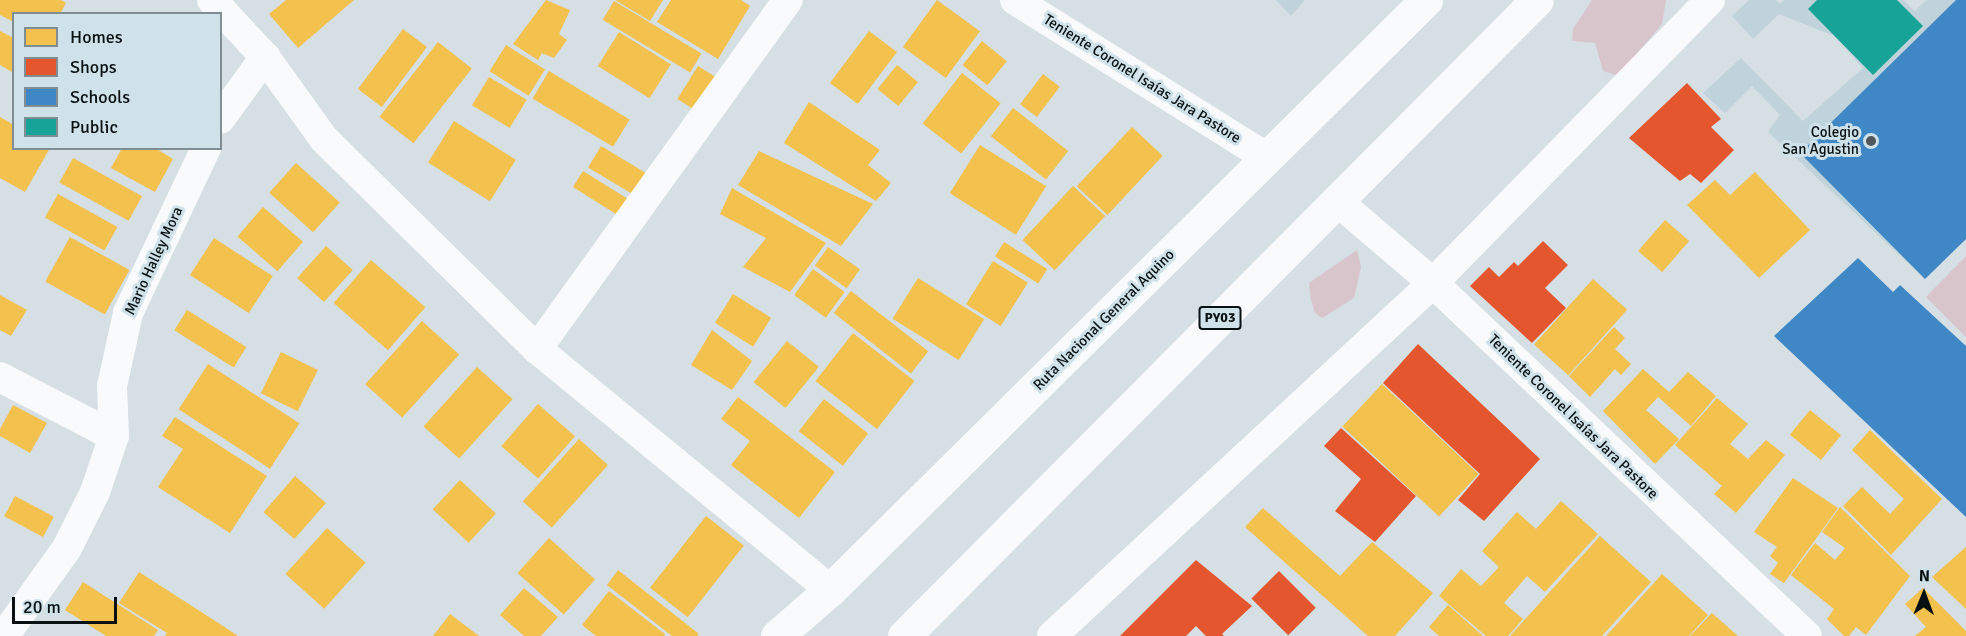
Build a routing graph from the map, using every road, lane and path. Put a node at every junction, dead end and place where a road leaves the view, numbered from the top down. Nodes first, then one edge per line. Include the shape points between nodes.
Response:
1 (212, 0) edge
2 (788, 0) edge
3 (1016, 0) edge
4 (1426, 0) edge
5 (1537, 0) edge
6 (1710, 0) edge
7 (265, 57) junction
8 (222, 116) edge
9 (205, 150) edge
10 (1268, 158) junction
11 (1336, 201) junction
12 (1434, 283) junction
13 (537, 349) junction
14 (0, 377) edge
15 (114, 436) junction
16 (830, 590) junction
17 (785, 631) edge
18 (4, 636) edge
19 (904, 636) edge
20 (1052, 636) edge
21 (1807, 636) edge

1 - 7 street
2 - 13 street
3 - 10 street, Teniente Coronel Isaías Jara Pastore
4 - 10 highway, Ruta Nacional General Aquino
5 - 11 highway, PY03
6 - 12 street
7 - 8 street
7 - 13 street via 324,139
9 - 15 street, Mario Halley Mora via 129,313 112,386
10 - 16 highway, Ruta Nacional General Aquino
11 - 12 street, Teniente Coronel Isaías Jara Pastore
11 - 19 highway, PY03
12 - 20 street
12 - 21 street, Teniente Coronel Isaías Jara Pastore
13 - 16 street
14 - 15 street
15 - 18 street, Mario Halley Mora via 95,492 67,548
16 - 17 highway, Ruta Nacional General Aquino

